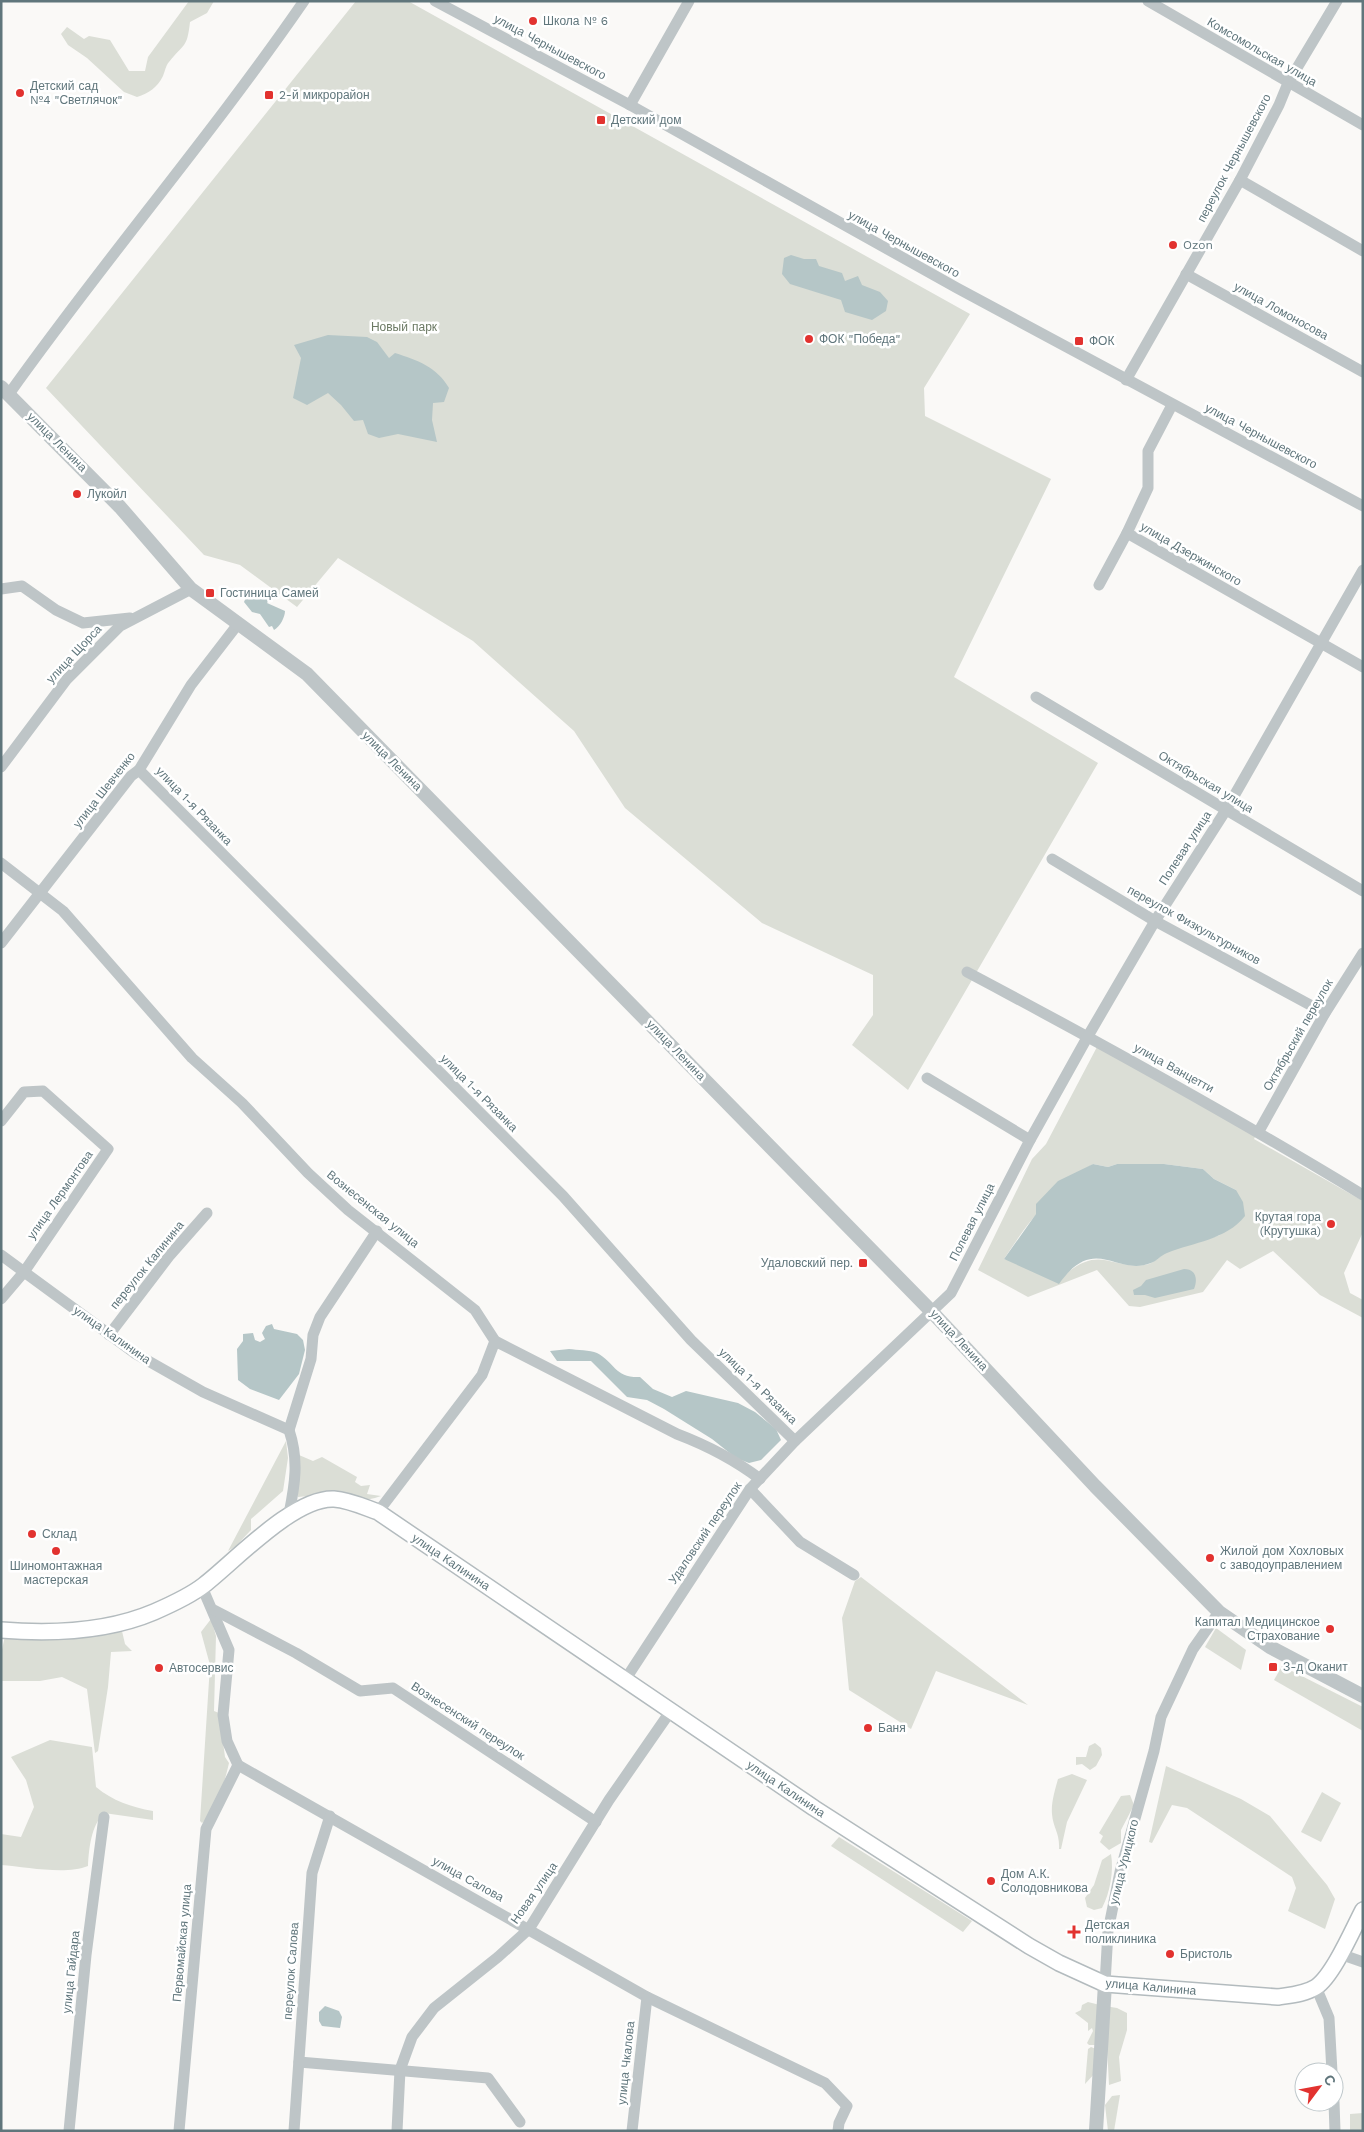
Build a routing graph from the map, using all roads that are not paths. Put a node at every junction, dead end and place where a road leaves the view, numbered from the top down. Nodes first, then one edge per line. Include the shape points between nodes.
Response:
1 (304, 1) edge
2 (435, 1) edge
3 (688, 1) edge
4 (1148, 1) edge
5 (1337, 1) edge
6 (1288, 84) junction
7 (630, 105) junction
8 (1363, 125) edge
9 (1240, 180) junction
10 (1363, 251) edge
11 (1186, 274) junction
12 (1363, 372) edge
13 (1126, 380) junction
14 (5, 390) edge
15 (1172, 405) junction
16 (1363, 506) edge
17 (1126, 533) junction
18 (1363, 570) edge
19 (1099, 585) dead end
20 (1, 588) edge
21 (191, 589) junction
22 (134, 617) junction
23 (238, 624) junction
24 (1322, 644) junction
25 (1363, 667) edge
26 (1036, 697) dead end
27 (1, 767) edge
28 (138, 770) junction
29 (1226, 810) junction
30 (1052, 859) dead end
31 (1, 863) edge
32 (1363, 891) edge
33 (41, 894) junction
34 (1155, 921) junction
35 (1, 943) edge
36 (1363, 953) edge
37 (967, 972) dead end
38 (1325, 1013) junction
39 (1088, 1036) junction
40 (927, 1078) dead end
41 (1, 1121) edge
42 (1259, 1131) junction
43 (1030, 1140) junction
44 (1363, 1195) edge
45 (207, 1213) dead end
46 (377, 1231) junction
47 (1, 1255) edge
48 (24, 1272) junction
49 (1, 1299) edge
50 (932, 1312) junction
51 (109, 1335) junction
52 (495, 1341) junction
53 (289, 1430) junction
54 (795, 1441) junction
55 (760, 1479) junction
56 (750, 1489) junction
57 (378, 1512) junction
58 (289, 1514) junction
59 (854, 1576) dead end
60 (202, 1587) junction
61 (214, 1610) junction
62 (1219, 1612) junction
63 (1, 1630) edge
64 (625, 1680) junction
65 (1363, 1696) edge
66 (670, 1712) junction
67 (238, 1765) junction
68 (330, 1816) junction
69 (104, 1817) dead end
70 (596, 1822) junction
71 (1363, 1910) edge
72 (529, 1928) junction
73 (1340, 1954) junction
74 (1363, 1962) edge
75 (1105, 1984) junction
76 (1316, 1986) junction
77 (647, 1998) junction
78 (299, 2062) junction
79 (1331, 2062) edge
80 (400, 2070) junction
81 (1334, 2112) edge
82 (520, 2122) dead end
83 (69, 2131) edge
84 (179, 2131) edge
85 (294, 2131) edge
86 (397, 2131) edge
87 (632, 2131) edge
88 (838, 2131) edge
89 (1096, 2131) edge
90 (1335, 2131) edge

1 - 14 street via 251,75
2 - 7 street, улица Чернышевского
3 - 7 street
4 - 6 street, Комсомольская улица
5 - 6 street, переулок Чернышевского
6 - 8 street, Комсомольская улица
6 - 9 street, переулок Чернышевского
7 - 13 street, улица Чернышевского
9 - 10 street
9 - 11 street, переулок Чернышевского
11 - 12 street, улица Ломоносова
11 - 13 street, переулок Чернышевского
13 - 15 street, улица Чернышевского
14 - 21 street, улица Ленина via 120,506
15 - 16 street, улица Чернышевского
15 - 17 street, улица Дзержинского via 1148,452 1148,488
17 - 19 street
17 - 24 street, улица Дзержинского
18 - 24 street, Полевая улица
20 - 22 street via 22,586 56,610 83,623
21 - 22 street, улица Щорса
21 - 23 street, улица Ленина
22 - 27 street, улица Щорса via 120,626 67,679
23 - 28 street, улица Шевченко via 191,685
23 - 50 street, улица Ленина via 307,674
24 - 25 street, улица Дзержинского
24 - 29 street, Полевая улица
26 - 29 street, Октябрьская улица
28 - 33 street, улица Шевченко
28 - 54 street, улица 1-я Рязанка via 563,1196 690,1340
29 - 32 street, Октябрьская улица
29 - 34 street, Полевая улица
30 - 34 street, переулок Физкультурников
31 - 33 street, Вознесенская улица
33 - 35 street, улица Шевченко
33 - 46 street, Вознесенская улица via 63,911 192,1058 242,1103 348,1210
34 - 38 street, переулок Физкультурников
34 - 39 street, Полевая улица
36 - 38 street, Октябрьский переулок
37 - 39 street, улица Ванцетти
38 - 42 street, Октябрьский переулок
39 - 42 street, улица Ванцетти
39 - 43 street, Полевая улица
40 - 43 street
41 - 48 street, улица Лермонтова via 24,1092 43,1091 108,1149
42 - 44 street, улица Ванцетти
43 - 50 street, Полевая улица via 951,1293
45 - 51 street, переулок Калинина via 170,1254
46 - 52 street, Вознесенская улица via 475,1310
46 - 53 street via 320,1317
47 - 48 street, улица Калинина
48 - 49 street, улица Лермонтова
48 - 51 street, улица Калинина
50 - 54 street, Удаловский переулок
50 - 62 street, улица Ленина via 1095,1486
51 - 53 street, улица Калинина via 203,1392
52 - 55 street via 699,1443
52 - 57 street via 482,1375
53 - 58 street via 296,1452
54 - 55 street, Удаловский переулок
55 - 56 street, Удаловский переулок
56 - 59 street via 800,1542
56 - 64 street, Удаловский переулок
57 - 58 main road, улица Калинина via 333,1499 312,1503
57 - 64 main road, улица Калинина
58 - 60 main road, улица Калинина
60 - 61 street
60 - 63 main road, улица Калинина via 153,1612 121,1622 35,1633
61 - 67 street via 229,1650 223,1714 227,1741
61 - 70 street, Вознесенский переулок via 360,1691 393,1688
62 - 65 street, улица Ленина via 1270,1647
62 - 75 street, улица Урицкого via 1193,1649 1161,1717 1120,1872 1108,1931
64 - 66 main road, улица Калинина
66 - 70 street, Новая улица
66 - 75 main road, улица Калинина via 1029,1946
67 - 68 street, улица Салова
67 - 84 street, Первомайская улица via 206,1829
68 - 72 street, улица Салова
68 - 78 street, переулок Салова via 312,1873
69 - 83 street, улица Гайдара via 86,1954
70 - 72 street, Новая улица
71 - 73 main road
72 - 77 street, улица Салова
72 - 80 street, Новая улица via 434,2008 412,2037
73 - 74 street
73 - 76 main road
75 - 76 main road, улица Калинина via 1278,1997
75 - 89 street, улица Урицкого
76 - 79 street via 1329,2018
77 - 87 street, улица Чкалова
77 - 88 street, улица Салова via 825,2084 847,2106 838,2123
78 - 80 street
78 - 85 street, переулок Салова
80 - 82 street via 488,2078
80 - 86 street, Новая улица
81 - 90 street

